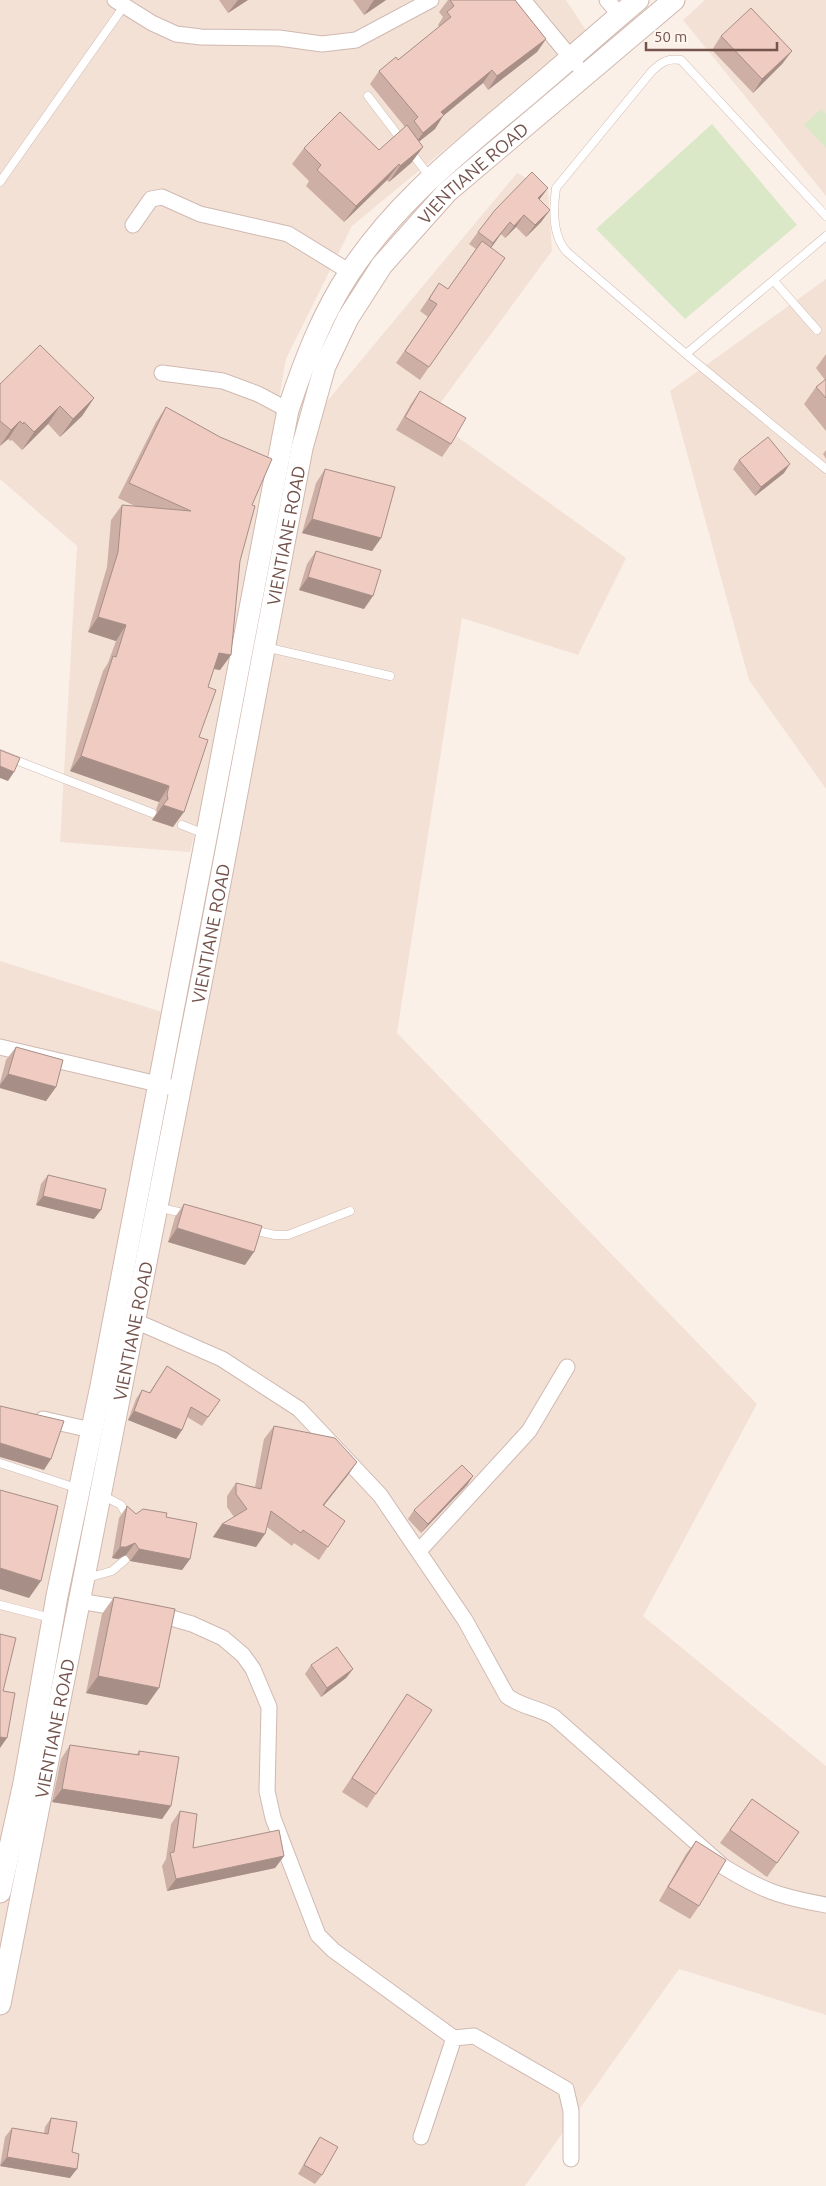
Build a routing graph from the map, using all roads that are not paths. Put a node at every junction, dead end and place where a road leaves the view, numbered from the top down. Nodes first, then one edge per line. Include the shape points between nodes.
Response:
1 (431, 0) edge
2 (523, 0) edge
3 (638, 0) edge
4 (674, 0) edge
5 (120, 3) edge
6 (614, 8) edge
7 (571, 57) junction
8 (585, 75) junction
9 (368, 96) dead end
10 (430, 177) junction
11 (0, 182) edge
12 (826, 216) edge
13 (133, 225) dead end
14 (826, 236) edge
15 (350, 272) junction
16 (774, 280) junction
17 (817, 330) dead end
18 (686, 354) junction
19 (162, 373) dead end
20 (288, 410) junction
21 (826, 469) edge
22 (263, 647) junction
23 (390, 676) dead end
24 (0, 754) edge
25 (152, 813) dead end
26 (182, 826) edge
27 (205, 834) junction
28 (0, 1047) edge
29 (157, 1085) junction
30 (179, 1089) junction
31 (156, 1207) junction
32 (350, 1211) dead end
33 (193, 1216) edge
34 (248, 1229) edge
35 (133, 1320) junction
36 (567, 1367) dead end
37 (27, 1416) edge
38 (91, 1430) junction
39 (0, 1464) edge
40 (79, 1489) junction
41 (100, 1494) junction
42 (129, 1520) edge
43 (419, 1551) junction
44 (125, 1560) edge
45 (84, 1579) junction
46 (79, 1601) junction
47 (0, 1605) edge
48 (53, 1618) junction
49 (0, 1892) edge
50 (826, 1905) edge
51 (0, 2004) edge
52 (454, 2038) junction
53 (420, 2137) dead end
54 (571, 2159) dead end

1 - 5 street via 369,35 339,44 176,34
2 - 7 street
3 - 6 main road
4 - 8 main road, VIENTIANE ROAD
5 - 11 lane
6 - 7 main road
7 - 8 street
7 - 10 main road
8 - 22 main road, VIENTIANE ROAD via 447,192 382,265 348,318 325,366 302,448
9 - 10 lane
10 - 15 main road via 391,217
12 - 18 lane via 681,60 662,61 556,188 554,204 561,245
13 - 15 street via 151,198 162,197 200,214 288,234
14 - 16 lane
15 - 20 main road via 322,322
16 - 17 lane
16 - 18 lane
18 - 21 lane
19 - 20 street via 223,381
20 - 27 main road via 245,643
22 - 23 lane
22 - 30 main road, VIENTIANE ROAD
24 - 25 lane
26 - 27 lane
27 - 29 main road
28 - 29 street
29 - 30 street
29 - 38 main road
30 - 31 main road, VIENTIANE ROAD
31 - 33 lane
31 - 35 main road, VIENTIANE ROAD
32 - 34 lane via 288,1235
35 - 41 main road, VIENTIANE ROAD
35 - 43 street via 222,1359 299,1409 380,1495
36 - 43 street via 529,1431
37 - 38 street
38 - 40 main road
39 - 40 lane
40 - 48 main road
41 - 42 lane via 120,1505
41 - 45 main road, VIENTIANE ROAD
43 - 50 street via 466,1620 507,1696 518,1704 554,1717 724,1867 755,1886 784,1897
44 - 45 lane via 112,1571
45 - 46 main road, VIENTIANE ROAD
46 - 51 main road, VIENTIANE ROAD
46 - 52 street via 158,1614 192,1624 223,1638 243,1655 253,1668 269,1707 267,1791 273,1818 318,1935 333,1950
47 - 48 lane
48 - 49 main road via 24,1783
52 - 53 street
52 - 54 street via 474,2036 566,2088 571,2111

